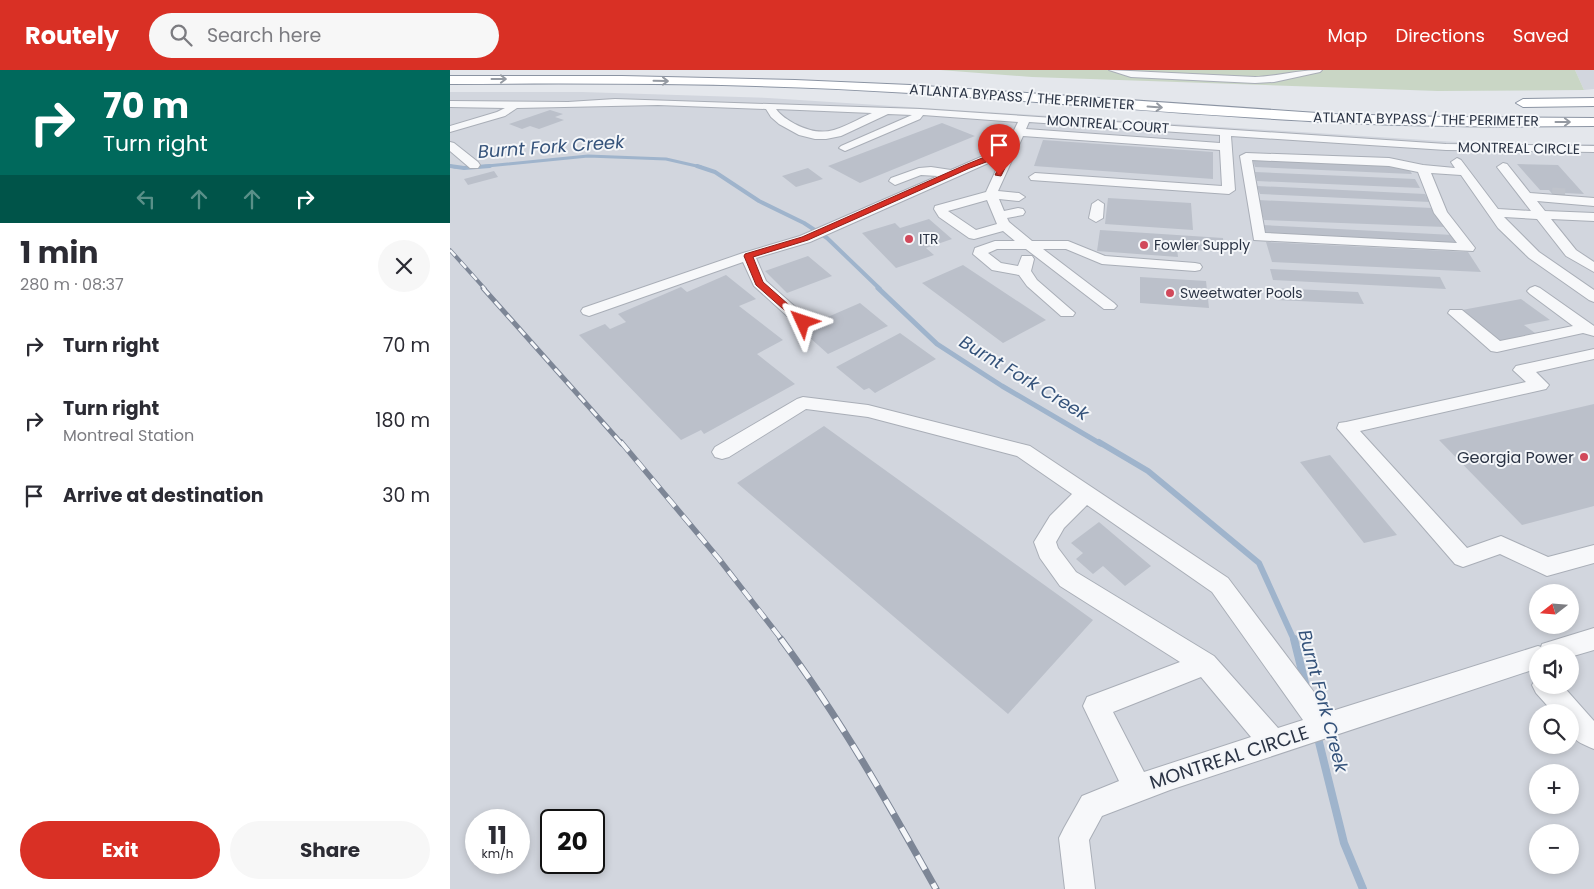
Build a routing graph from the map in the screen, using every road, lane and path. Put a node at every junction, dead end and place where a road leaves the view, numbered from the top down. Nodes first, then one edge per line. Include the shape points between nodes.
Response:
1 (450, 70) edge
2 (483, 70) edge
3 (699, 70) edge
4 (1114, 70) edge
5 (1317, 70) edge
6 (450, 80) edge
7 (1594, 102) edge
8 (1506, 103) dead end
9 (450, 104) edge
10 (519, 104) junction
11 (1338, 105) junction
12 (1358, 105) dead end
13 (770, 106) junction
14 (1594, 110) edge
15 (888, 111) junction
16 (920, 112) junction
17 (1025, 119) junction
18 (1594, 122) edge
19 (450, 128) edge
20 (1018, 132) junction
21 (1226, 132) junction
22 (1276, 135) junction
23 (450, 145) edge
24 (1446, 146) junction
25 (1225, 147) junction
26 (845, 148) dead end
27 (1594, 148) edge
28 (1009, 152) junction
29 (1280, 157) junction
30 (474, 165) dead end
31 (1503, 167) dead end
32 (1423, 169) junction
33 (1464, 172) junction
34 (952, 174) junction
35 (1035, 176) dead end
36 (895, 181) dead end
37 (993, 194) junction
38 (1553, 196) junction
39 (1019, 197) dead end
40 (1528, 197) junction
41 (1594, 202) edge
42 (1098, 204) dead end
43 (1018, 212) dead end
44 (1494, 212) junction
45 (1540, 215) junction
46 (1594, 217) edge
47 (1096, 218) dead end
48 (1002, 221) junction
49 (1028, 245) junction
50 (748, 256) junction
51 (1593, 266) edge
52 (1195, 267) dead end
53 (1024, 271) junction
54 (1535, 291) dead end
55 (1594, 297) edge
56 (1109, 306) dead end
57 (589, 311) dead end
58 (1067, 313) dead end
59 (1456, 313) dead end
60 (803, 322) dead end
61 (1590, 330) edge
62 (1594, 354) edge
63 (722, 452) dead end
64 (1085, 494) junction
65 (1594, 554) edge
66 (1594, 638) edge
67 (1576, 644) edge
68 (1206, 664) junction
69 (1529, 666) edge
70 (1553, 694) edge
71 (1562, 704) edge
72 (1579, 724) edge
73 (1323, 726) junction
74 (1594, 736) edge
75 (1273, 742) junction
76 (1137, 788) junction
77 (1080, 889) edge

1 - 2 highway
3 - 11 highway, ATLANTA BYPASS / THE PERIMETER
4 - 5 street via 1131,74 1237,80 1274,79
6 -> 18 highway, ATLANTA BYPASS / THE PERIMETER via 580,79 805,85 1298,116
7 - 8 highway
9 - 10 street, MONTREAL COURT
10 - 13 street, MONTREAL COURT via 658,102
10 - 19 street via 501,114
11 - 12 highway
11 - 14 highway, ATLANTA BYPASS / THE PERIMETER
13 - 15 street, MONTREAL COURT
13 - 15 street via 775,116 816,137 828,137
15 - 16 street, MONTREAL COURT
16 - 17 street, MONTREAL COURT
16 - 26 street via 916,117
17 - 20 street
17 - 21 street, MONTREAL COURT
20 - 25 street
20 - 28 street
21 - 22 street, MONTREAL COURT
21 - 25 street
22 - 24 street, MONTREAL COURT
22 - 29 street
23 - 30 street
24 - 27 street, MONTREAL CIRCLE
24 - 33 street, MONTREAL CIRCLE
25 - 35 street via 1229,190
28 - 34 street
28 - 37 street
29 - 32 street via 1400,163
29 - 32 street via 1246,156 1258,237 1468,248 1441,213
31 - 40 street
32 - 33 street
33 - 44 street, MONTREAL CIRCLE
34 - 36 street via 919,172
34 - 50 street via 809,237
37 - 39 street
37 - 48 street
37 - 48 street via 940,209 974,235
38 - 40 street
38 - 41 street
38 - 41 street via 1586,198
40 - 45 street
42 - 47 street
43 - 48 street
44 - 45 street
44 - 55 street, MONTREAL CIRCLE via 1534,254
45 - 46 street
45 - 51 street via 1571,253
48 - 49 street
49 - 52 street via 1068,245 1102,260
49 - 53 street
49 - 53 street via 995,245 980,251 997,267
49 - 56 street
50 - 57 street
50 - 60 street via 759,283
53 - 58 street via 1032,283
54 - 61 street
59 - 61 street via 1497,347
62 - 65 street via 1522,370 1540,385 1346,428 1463,558 1501,545 1547,567
63 - 64 street via 804,403 868,411 1023,451
64 - 68 street via 1058,522 1046,542 1048,552 1068,579
64 - 73 street via 1220,585
66 - 67 street
68 - 75 street
68 - 76 street via 1096,706
69 - 73 street, MONTREAL CIRCLE
70 - 71 street
72 - 74 street
73 - 75 street, MONTREAL CIRCLE
75 - 76 street, MONTREAL CIRCLE
76 - 77 street, MONTREAL CIRCLE via 1092,806 1074,838

